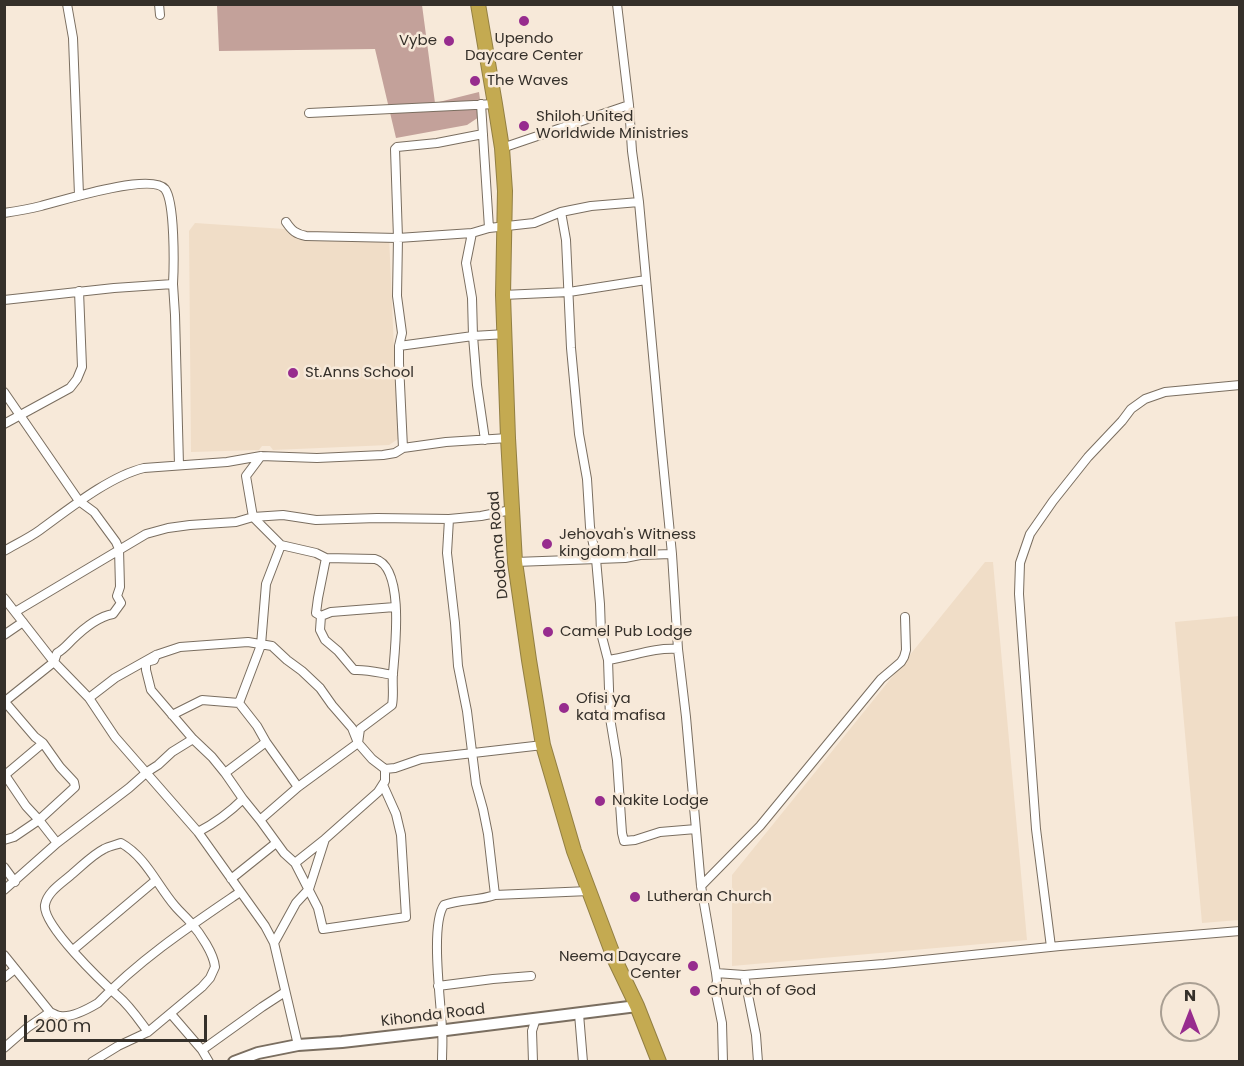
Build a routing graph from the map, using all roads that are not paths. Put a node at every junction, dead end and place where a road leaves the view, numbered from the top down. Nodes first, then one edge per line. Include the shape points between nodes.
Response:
1 (67, 4) edge
2 (159, 4) edge
3 (478, 4) edge
4 (617, 4) edge
5 (160, 15) dead end
6 (488, 104) junction
7 (629, 105) junction
8 (309, 113) dead end
9 (483, 135) junction
10 (502, 148) junction
11 (79, 195) junction
12 (639, 202) junction
13 (561, 212) junction
14 (4, 213) edge
15 (286, 222) dead end
16 (505, 227) junction
17 (489, 228) junction
18 (472, 233) junction
19 (398, 238) junction
20 (646, 280) junction
21 (173, 284) junction
22 (79, 291) junction
23 (569, 292) junction
24 (503, 295) junction
25 (4, 300) edge
26 (506, 334) junction
27 (472, 336) junction
28 (399, 346) junction
29 (1239, 385) edge
30 (4, 392) edge
31 (21, 415) junction
32 (4, 424) edge
33 (508, 438) junction
34 (485, 440) junction
35 (403, 448) junction
36 (261, 456) junction
37 (179, 465) junction
38 (80, 501) junction
39 (511, 510) junction
40 (253, 517) junction
41 (449, 519) junction
42 (281, 545) junction
43 (119, 549) junction
44 (4, 551) edge
45 (672, 554) junction
46 (326, 558) junction
47 (596, 559) junction
48 (514, 562) junction
49 (4, 598) edge
50 (395, 607) junction
51 (15, 612) junction
52 (321, 616) junction
53 (905, 617) dead end
54 (23, 622) junction
55 (4, 635) edge
56 (261, 645) junction
57 (678, 650) junction
58 (156, 655) junction
59 (608, 660) junction
60 (54, 662) junction
61 (393, 675) junction
62 (89, 698) junction
63 (5, 702) edge
64 (239, 703) junction
65 (172, 715) junction
66 (193, 739) junction
67 (266, 742) junction
68 (43, 743) junction
69 (358, 743) junction
70 (543, 745) junction
71 (473, 753) junction
72 (385, 769) junction
73 (147, 772) junction
74 (225, 773) junction
75 (4, 775) edge
76 (383, 785) junction
77 (298, 787) junction
78 (243, 799) junction
79 (39, 820) junction
80 (260, 820) junction
81 (696, 828) junction
82 (198, 832) junction
83 (325, 839) junction
84 (4, 840) edge
85 (57, 843) junction
86 (276, 843) junction
87 (295, 863) junction
88 (4, 867) edge
89 (231, 879) junction
90 (156, 880) junction
91 (15, 882) junction
92 (701, 886) junction
93 (309, 889) junction
94 (4, 890) edge
95 (589, 891) junction
96 (240, 892) junction
97 (495, 895) junction
98 (192, 924) junction
99 (1239, 931) edge
100 (274, 943) junction
101 (1051, 948) junction
102 (73, 950) junction
103 (4, 954) edge
104 (15, 969) junction
105 (716, 973) junction
106 (744, 975) junction
107 (531, 976) dead end
108 (4, 978) edge
109 (438, 986) junction
110 (111, 989) junction
111 (285, 992) junction
112 (637, 1006) junction
113 (50, 1012) junction
114 (171, 1014) junction
115 (579, 1014) junction
116 (536, 1018) junction
117 (442, 1030) junction
118 (148, 1032) junction
119 (298, 1045) junction
120 (4, 1048) edge
121 (202, 1050) junction
122 (259, 1057) edge
123 (92, 1062) edge
124 (209, 1062) edge
125 (234, 1062) edge
126 (442, 1062) edge
127 (533, 1062) edge
128 (583, 1062) edge
129 (659, 1062) edge
130 (723, 1062) edge
131 (758, 1062) edge

1 - 11 street via 73,38
2 - 5 street
3 - 6 highway, Dodoma Road
4 - 7 street
6 - 8 street
6 - 9 street
6 - 10 highway, Dodoma Road
7 - 10 street
7 - 12 street
9 - 17 street
9 - 19 street via 395,149
10 - 16 highway, Dodoma Road
11 - 14 street
11 - 21 street via 130,185 155,183 164,188 174,246
12 - 13 street
12 - 20 street
13 - 16 street via 534,223
13 - 23 street
15 - 19 street via 298,235
16 - 17 street
16 - 24 highway, Dodoma Road
17 - 18 street
18 - 19 street
18 - 27 street via 466,263 472,298
19 - 28 street via 397,296 402,333
20 - 23 street
20 - 45 street
21 - 22 street
21 - 37 street
22 - 25 street
22 - 31 street via 81,372 70,388
23 - 24 street
23 - 47 street via 579,434
24 - 26 highway, Dodoma Road
26 - 27 street
26 - 33 highway, Dodoma Road
27 - 28 street
27 - 34 street
28 - 35 street
29 - 101 street via 1165,392 1131,409 1053,501 1030,534 1020,562 1036,829
30 - 31 street
31 - 32 street
31 - 38 street
33 - 34 street
33 - 39 highway, Dodoma Road
34 - 35 street
35 - 36 street via 383,455
36 - 37 street
36 - 40 street via 246,476
37 - 38 street via 133,471
38 - 43 street via 94,512
38 - 44 street
39 - 41 street
39 - 48 highway, Dodoma Road
40 - 41 street
40 - 42 street
40 - 43 street via 153,531
41 - 71 street via 447,553 458,666
42 - 46 street
42 - 56 street via 266,584
43 - 51 street
43 - 60 street via 117,596 121,603 113,614 87,627 57,653
45 - 47 street
45 - 57 street
46 - 50 street via 380,560 390,575
46 - 52 street via 316,614
47 - 48 street
47 - 59 street via 601,633
48 - 70 highway, Dodoma Road
49 - 51 street
50 - 52 street
50 - 61 street
51 - 54 street
52 - 61 street via 320,630 325,640 354,670
53 - 92 street via 906,650 901,662 881,679 760,826
54 - 55 street
54 - 60 street
56 - 58 street via 249,642 190,646
56 - 64 street
56 - 69 street via 272,646 321,688 352,728
57 - 59 street via 658,649
57 - 81 street
58 - 62 street
58 - 65 street via 146,662 151,690
59 - 81 street via 610,718 624,841
60 - 62 street
60 - 63 street
61 - 69 street via 392,705 360,729
62 - 73 street
63 - 68 street
64 - 65 street via 202,700
64 - 67 street
65 - 66 street
66 - 73 street
66 - 74 street
67 - 74 street
67 - 77 street
68 - 75 street
68 - 79 street via 75,787
69 - 72 street
69 - 77 street
70 - 71 street
70 - 95 highway, Dodoma Road
71 - 72 street via 421,759
71 - 97 street
72 - 76 street
73 - 82 street
73 - 85 street
74 - 78 street
75 - 79 street
76 - 83 street
76 - 93 street via 401,834 406,917 323,929
77 - 80 street
78 - 80 street
78 - 82 street
79 - 84 street
79 - 85 street
80 - 86 street
81 - 92 street
82 - 89 street
83 - 87 street
83 - 93 street
85 - 91 street
86 - 87 street
86 - 89 street
87 - 93 street
88 - 91 street
89 - 96 street
90 - 98 street
90 - 102 street
90 - 102 street via 121,843 105,848 77,870 55,889 45,906 46,915
91 - 94 street
92 - 105 street
93 - 100 street via 296,903
95 - 97 street
95 - 112 highway, Dodoma Road
96 - 98 street
96 - 100 street
97 - 109 street via 452,902 440,909
98 - 110 street
98 - 114 street via 214,960 215,971
99 - 101 street
100 - 111 street
101 - 106 street
102 - 110 street
103 - 104 street
104 - 108 street
104 - 113 street
105 - 106 street
105 - 130 street
106 - 131 street
107 - 109 street
109 - 117 street
110 - 113 street via 90,1008 67,1016
110 - 118 street
111 - 119 street
111 - 121 street
112 - 115 street, Kihonda Road
112 - 129 highway, Dodoma Road
113 - 120 street
114 - 118 street
114 - 121 street
115 - 116 street, Kihonda Road
115 - 128 street
116 - 117 street, Kihonda Road
116 - 127 street via 532,1031
117 - 119 street, Kihonda Road
117 - 126 street
118 - 123 street
119 - 122 street, Kihonda Road
121 - 124 street
122 - 125 street, Kihonda Road

